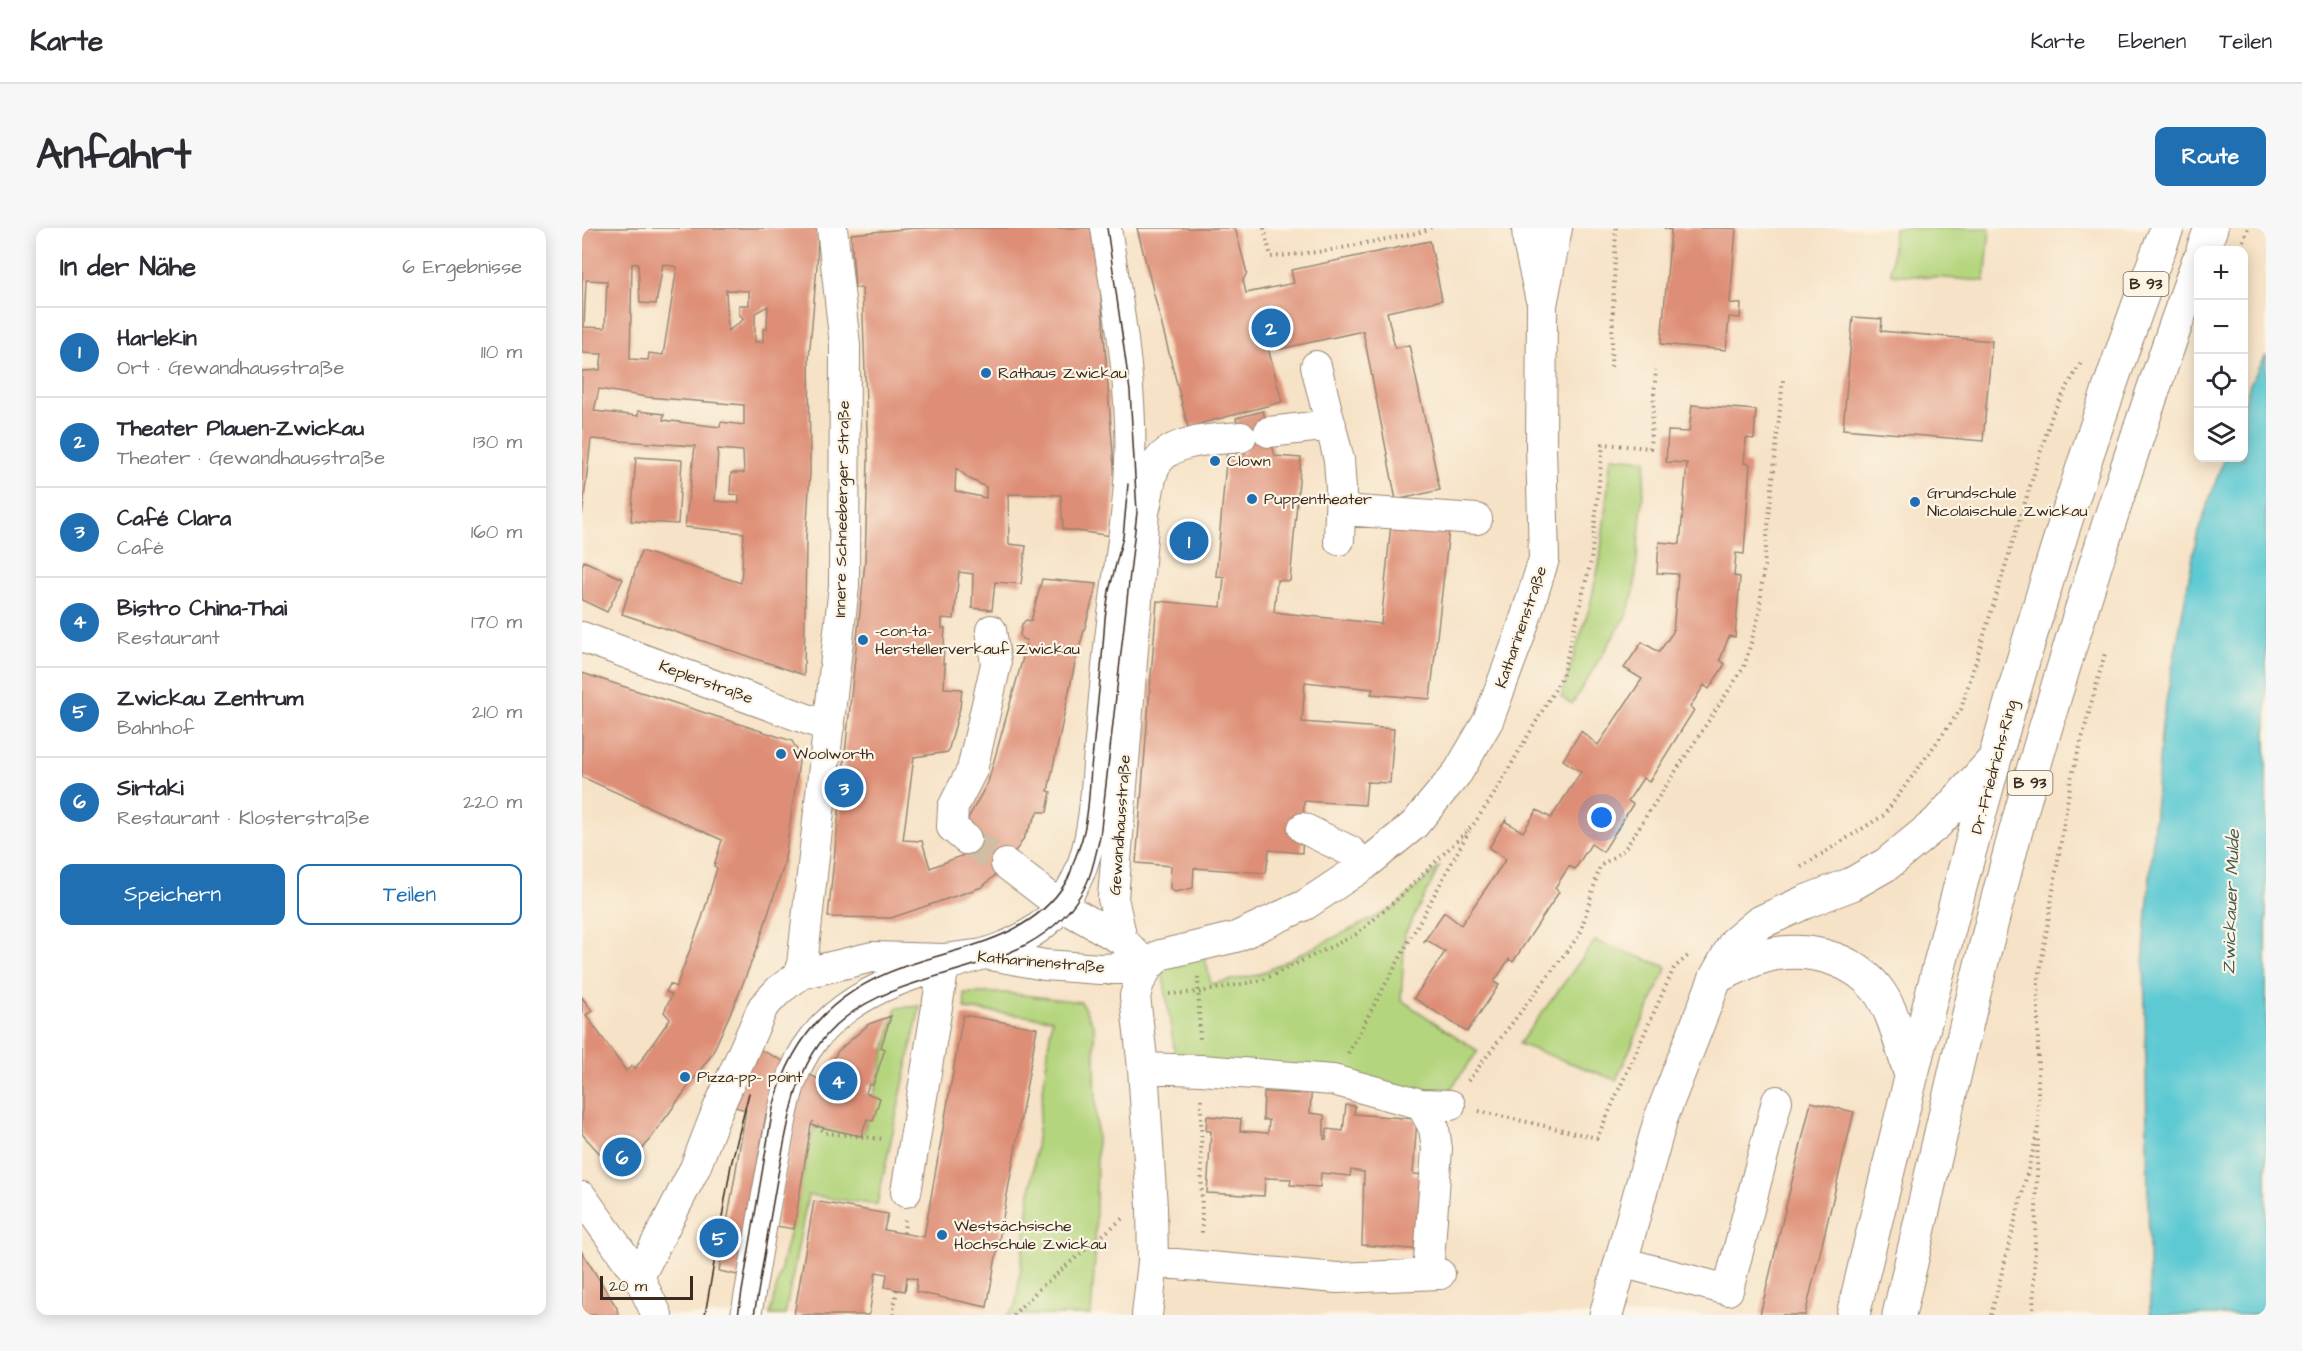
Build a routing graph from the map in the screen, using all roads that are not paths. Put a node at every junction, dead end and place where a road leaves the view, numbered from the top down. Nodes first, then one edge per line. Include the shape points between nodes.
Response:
1 (832, 228) edge
2 (1107, 228) edge
3 (1527, 228) edge
4 (1557, 228) edge
5 (2167, 228) edge
6 (2211, 228) edge
7 (2204, 246) edge
8 (2194, 276) edge
9 (1542, 305) junction
10 (1316, 366) dead end
11 (1331, 425) junction
12 (1341, 510) junction
13 (1477, 519) dead end
14 (1339, 540) dead end
15 (991, 630) dead end
16 (582, 637) edge
17 (829, 727) junction
18 (1997, 758) junction
19 (1303, 828) dead end
20 (966, 839) tunnel mouth
21 (1006, 864) tunnel mouth
22 (1365, 865) junction
23 (1055, 911) junction
24 (1122, 939) junction
25 (985, 954) junction
26 (944, 963) junction
27 (1148, 967) junction
28 (801, 974) junction
29 (1716, 977) junction
30 (1143, 1068) junction
31 (1911, 1075) junction
32 (1777, 1101) dead end
33 (906, 1192) dead end
34 (582, 1197) edge
35 (1153, 1262) junction
36 (1621, 1262) junction
37 (639, 1277) junction
38 (657, 1315) edge
39 (746, 1315) edge
40 (1147, 1315) edge
41 (1606, 1315) edge
42 (1853, 1315) edge
43 (1899, 1315) edge

1 - 17 street, Innere Schneeberger Straße via 845,345 844,586
2 - 23 street, Gewandhausstraße via 1129,392 1128,513 1111,631 1095,807 1084,862
3 - 9 street, Katharinenstraße
4 - 9 street, Katharinenstraße
5 - 18 main road, Dr.-Friedrichs-Ring / B 93 via 2124,340 2041,598
6 - 7 main road
8 - 43 main road, B 93 via 2114,504 2021,813
9 - 22 street, Katharinenstraße via 1541,570 1488,721 1470,752 1414,825
10 - 11 street
11 - 12 street via 1339,460
11 - 24 street, Gewandhausstraße via 1190,443 1169,449 1155,466 1144,512 1113,898
12 - 13 street
12 - 14 street
15 - 20 street via 996,664 972,770 953,807 952,827
16 - 17 street, Keplerstraße
17 - 28 street, Innere Schneeberger Straße
18 - 29 main road via 1937,823 1887,864 1852,884 1759,923 1735,943
18 - 31 main road, Dr.-Friedrichs-Ring / B 93
19 - 22 street via 1350,851
21 - 23 street
22 - 27 street, Katharinenstraße via 1305,904 1236,937 1160,955
23 - 24 street
23 - 25 street, Gewandhausstraße via 1026,936
24 - 27 street
25 - 26 street, Katharinenstraße
25 - 27 street, Katharinenstraße via 1045,965
26 - 28 street, Katharinenstraße via 872,957
26 - 33 street
26 - 39 street via 867,993 828,1022 797,1063 770,1173
27 - 30 street via 1135,996
28 - 37 street via 763,1007 695,1168
29 - 31 main road via 1781,953 1837,959 1856,969 1877,989
29 - 36 main road via 1661,1118
30 - 35 street
30 - 35 street via 1333,1080 1436,1104 1434,1274 1337,1278
31 - 42 main road, Dr.-Friedrichs-Ring / B 93
32 - 36 street via 1728,1290
34 - 37 street
35 - 40 street
36 - 41 main road
37 - 38 street

